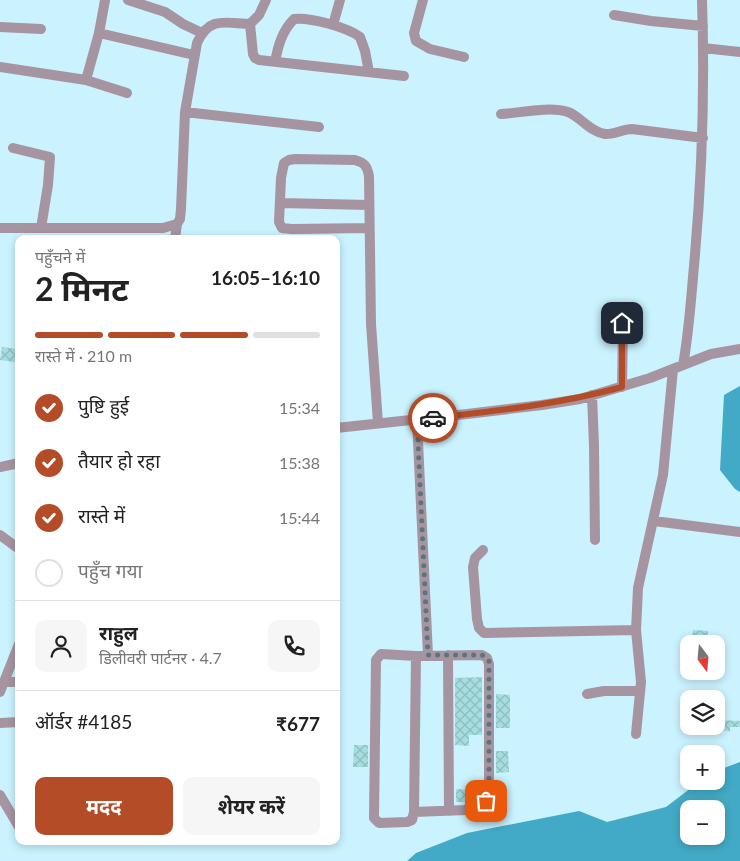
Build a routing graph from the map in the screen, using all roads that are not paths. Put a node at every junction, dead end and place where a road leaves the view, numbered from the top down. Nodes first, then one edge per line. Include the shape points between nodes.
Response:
1 (105, 0) edge
2 (128, 0) edge
3 (266, 0) edge
4 (340, 0) edge
5 (423, 0) edge
6 (702, 0) edge
7 (614, 15) dead end
8 (250, 24) junction
9 (333, 26) junction
10 (703, 26) junction
11 (0, 27) edge
12 (41, 29) dead end
13 (202, 32) junction
14 (99, 33) junction
15 (703, 48) junction
16 (740, 52) edge
17 (194, 55) junction
18 (464, 57) dead end
19 (275, 62) junction
20 (0, 67) edge
21 (370, 72) junction
22 (404, 76) dead end
23 (86, 80) junction
24 (127, 93) dead end
25 (185, 112) junction
26 (501, 114) dead end
27 (319, 128) dead end
28 (703, 138) junction
29 (13, 148) dead end
30 (280, 203) junction
31 (369, 205) junction
32 (177, 224) junction
33 (0, 228) edge
34 (41, 228) junction
35 (370, 228) junction
36 (176, 235) edge
37 (622, 323) dead end
38 (740, 349) edge
39 (683, 365) junction
40 (673, 369) junction
41 (622, 387) junction
42 (592, 395) junction
43 (417, 420) junction
44 (378, 423) junction
45 (340, 428) edge
46 (15, 464) edge
47 (0, 467) edge
48 (654, 521) junction
49 (740, 532) edge
50 (0, 535) edge
51 (595, 540) dead end
52 (15, 546) edge
53 (483, 550) dead end
54 (636, 630) junction
55 (15, 654) edge
56 (428, 655) junction
57 (448, 655) junction
58 (416, 656) junction
59 (4, 682) junction
60 (15, 682) edge
61 (640, 691) junction
62 (0, 692) edge
63 (588, 694) dead end
64 (15, 722) edge
65 (0, 723) edge
66 (636, 734) dead end
67 (0, 795) edge
68 (448, 811) junction
69 (414, 812) junction
70 (15, 820) edge

1 - 14 street
2 - 13 street via 166,12
3 - 8 street
4 - 9 street
5 - 18 street via 414,33 416,41 430,49
6 - 10 street
7 - 10 street
8 - 13 street via 214,24
8 - 19 street via 255,58
9 - 19 street via 294,19 279,43
9 - 21 street via 360,36
10 - 15 street
11 - 12 street
13 - 17 street
14 - 17 street
14 - 23 street
15 - 16 street
15 - 28 street
17 - 25 street
19 - 21 street
20 - 23 street
21 - 22 street
23 - 24 street
25 - 27 street
25 - 32 street via 181,209
26 - 28 street via 556,110 576,116 603,134 632,129
28 - 39 street
29 - 34 street via 50,157
30 - 31 street
30 - 31 street via 284,163 296,159 326,159 363,162 369,176
30 - 35 street via 279,222 282,228
31 - 35 street
32 - 34 street via 162,228
32 - 36 street
33 - 34 street
35 - 44 street via 371,333
37 - 41 street
38 - 39 street via 711,354
39 - 40 street
40 - 41 street
40 - 48 street via 663,475
41 - 42 street
42 - 43 street via 542,405
42 - 51 street
43 - 44 street
43 - 56 street
44 - 45 street
46 - 47 street
48 - 49 street
48 - 54 street via 641,569
50 - 52 street
53 - 54 street via 475,558 473,567 481,631
54 - 61 street
55 - 59 street
56 - 57 street
56 - 58 street
57 - 68 street
57 - 68 street via 482,655 490,664 489,799 466,810
58 - 69 street
58 - 69 street via 384,653 377,658 374,814 376,822 388,823 410,821
59 - 60 street
59 - 62 street
61 - 63 street
61 - 66 street
64 - 65 street
67 - 70 street
68 - 69 street

